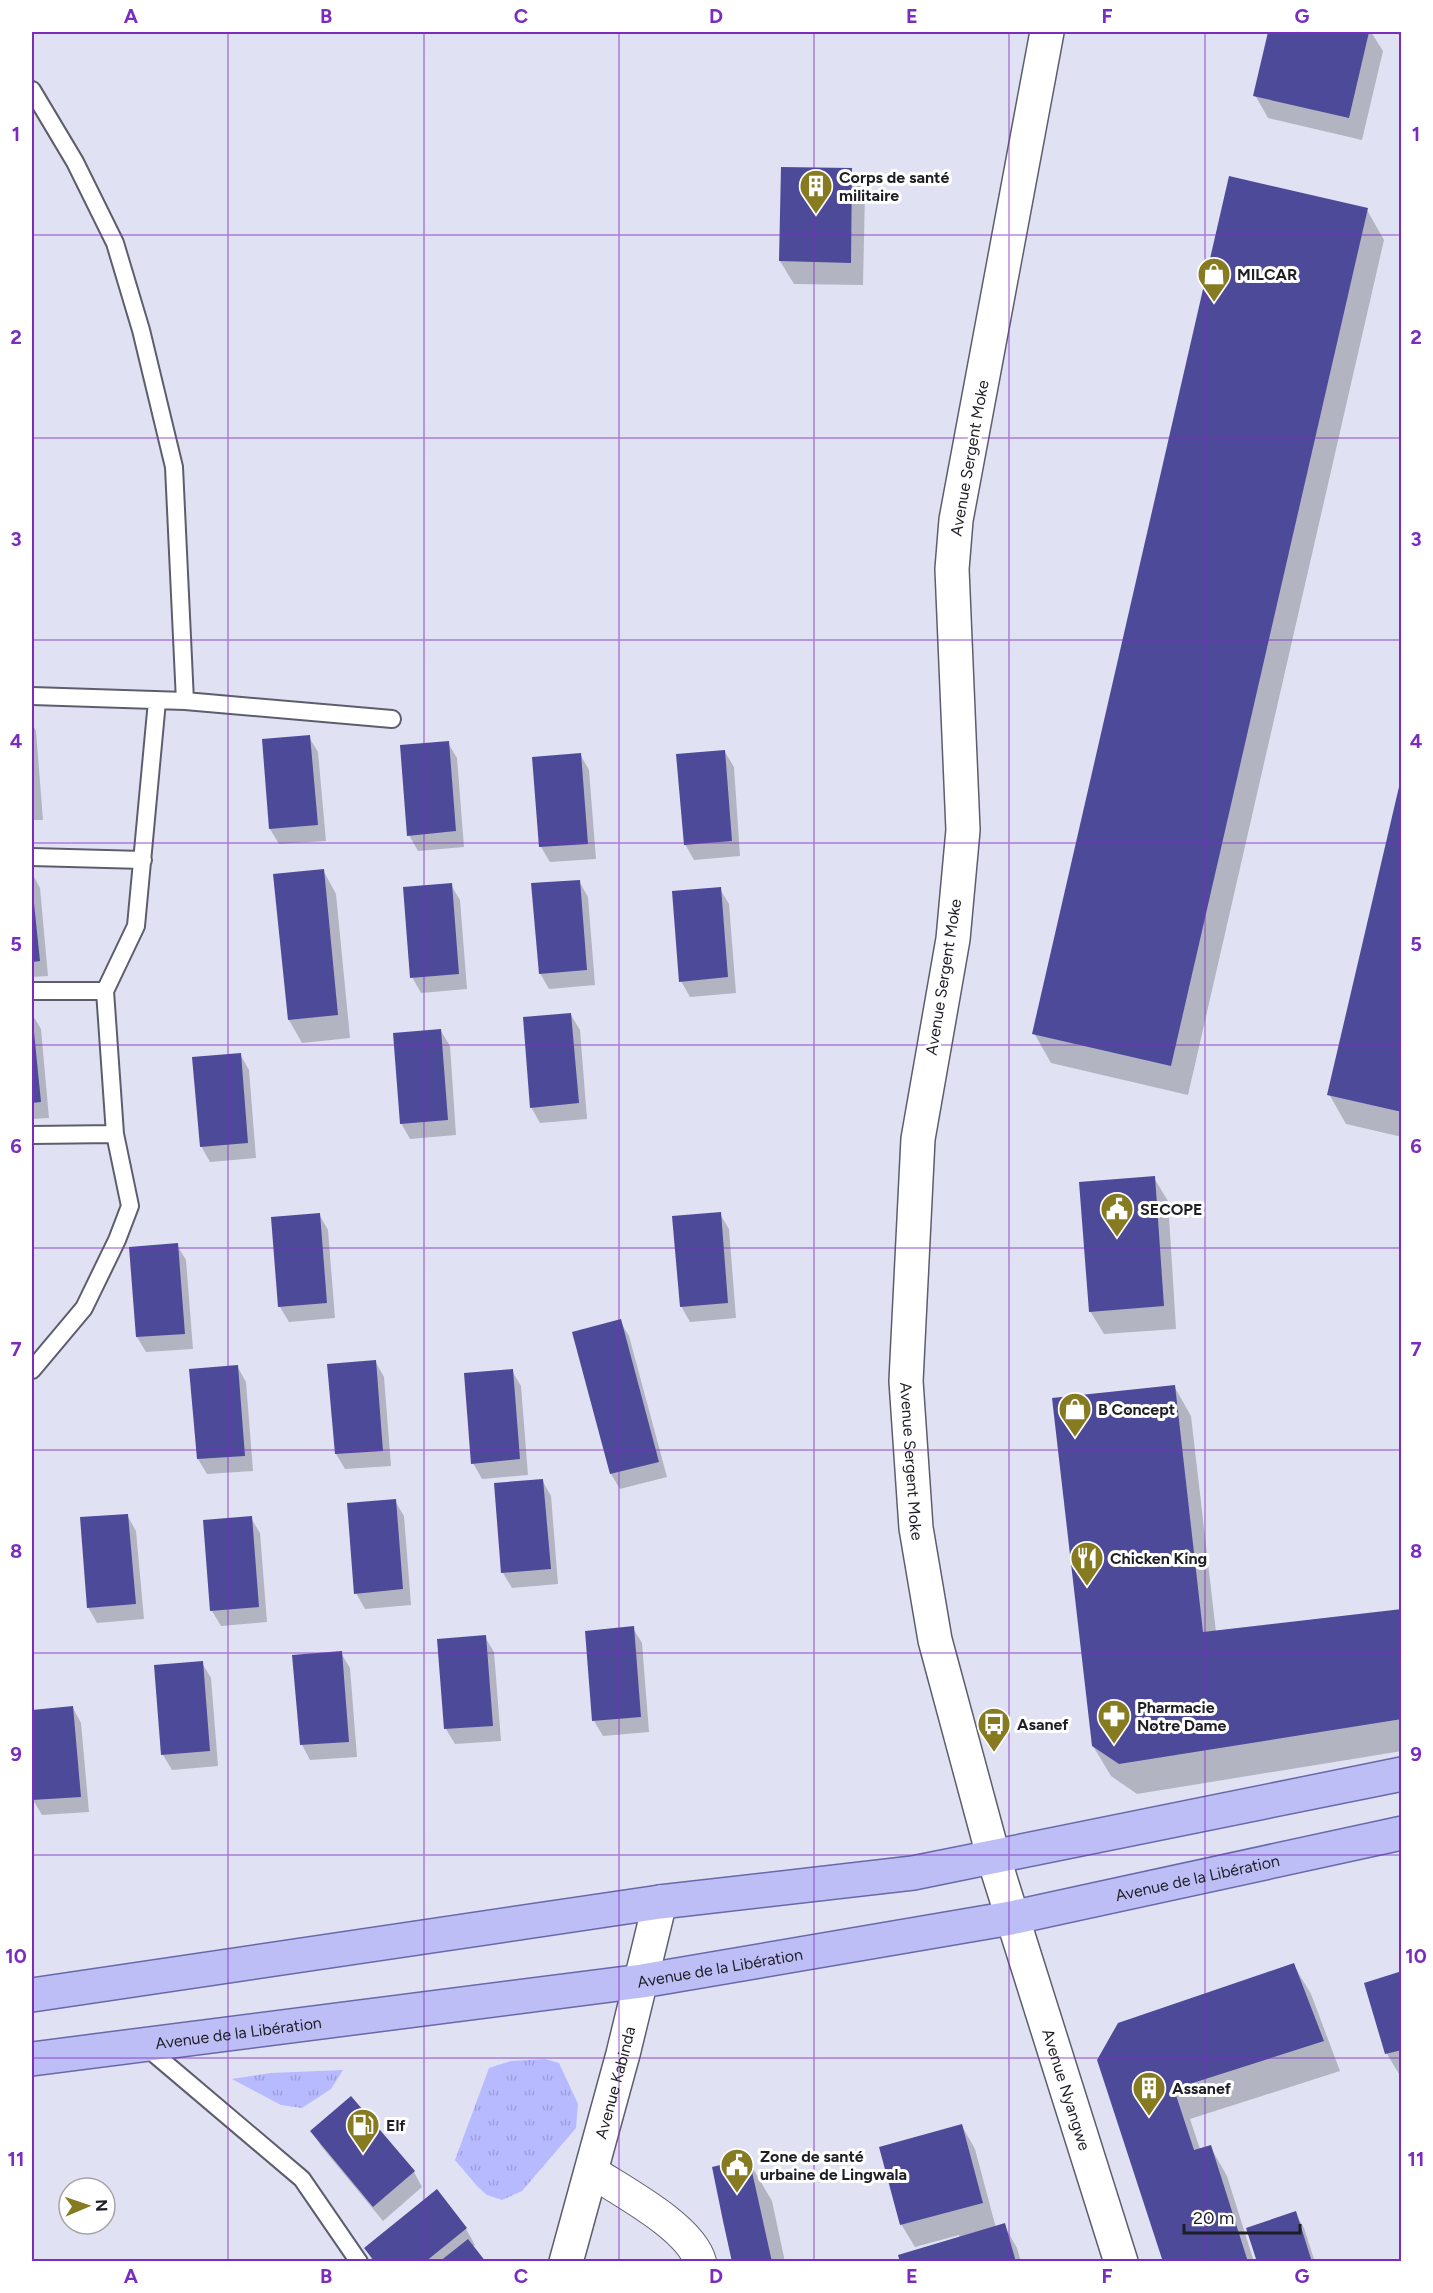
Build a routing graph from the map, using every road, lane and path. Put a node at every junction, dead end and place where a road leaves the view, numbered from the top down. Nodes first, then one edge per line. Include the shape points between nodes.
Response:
1 (1047, 32) edge
2 (32, 90) edge
3 (32, 696) edge
4 (157, 701) junction
5 (185, 701) junction
6 (392, 719) dead end
7 (32, 857) edge
8 (143, 860) junction
9 (32, 991) edge
10 (105, 992) junction
11 (116, 1134) junction
12 (32, 1135) edge
13 (32, 1370) edge
14 (1401, 1774) edge
15 (1401, 1833) edge
16 (994, 1859) junction
17 (660, 1902) junction
18 (1011, 1918) junction
19 (642, 1981) junction
20 (32, 1995) edge
21 (144, 2045) junction
22 (32, 2059) edge
23 (591, 2171) junction
24 (359, 2262) edge
25 (566, 2262) edge
26 (700, 2262) edge
27 (1121, 2262) edge

1 - 16 main road, Avenue Sergent Moke via 956,520 952,569 963,830 953,939 918,1139 906,1381 916,1528 935,1640
2 - 5 lane via 75,162 115,243 141,330 174,467
3 - 4 lane
4 - 5 lane
4 - 8 lane
5 - 6 lane
7 - 8 lane
8 - 10 lane via 136,926
9 - 10 lane
10 - 11 lane
11 - 12 lane
11 - 13 lane via 129,1206 117,1240 84,1308
14 - 16 main road
15 - 18 main road, Avenue de la Libération
16 - 17 main road via 913,1873
16 - 18 main road, Avenue Sergent Moke
17 - 19 main road, Avenue Kabinda
17 - 20 main road
18 - 19 main road, Avenue de la Libération
18 - 27 main road, Avenue Nyangwe
19 - 21 main road, Avenue de la Libération
19 - 23 main road, Avenue Kabinda
21 - 22 main road, Avenue de la Libération
21 - 24 lane via 302,2179
23 - 25 main road, Avenue Kabinda
23 - 26 street via 679,2230

